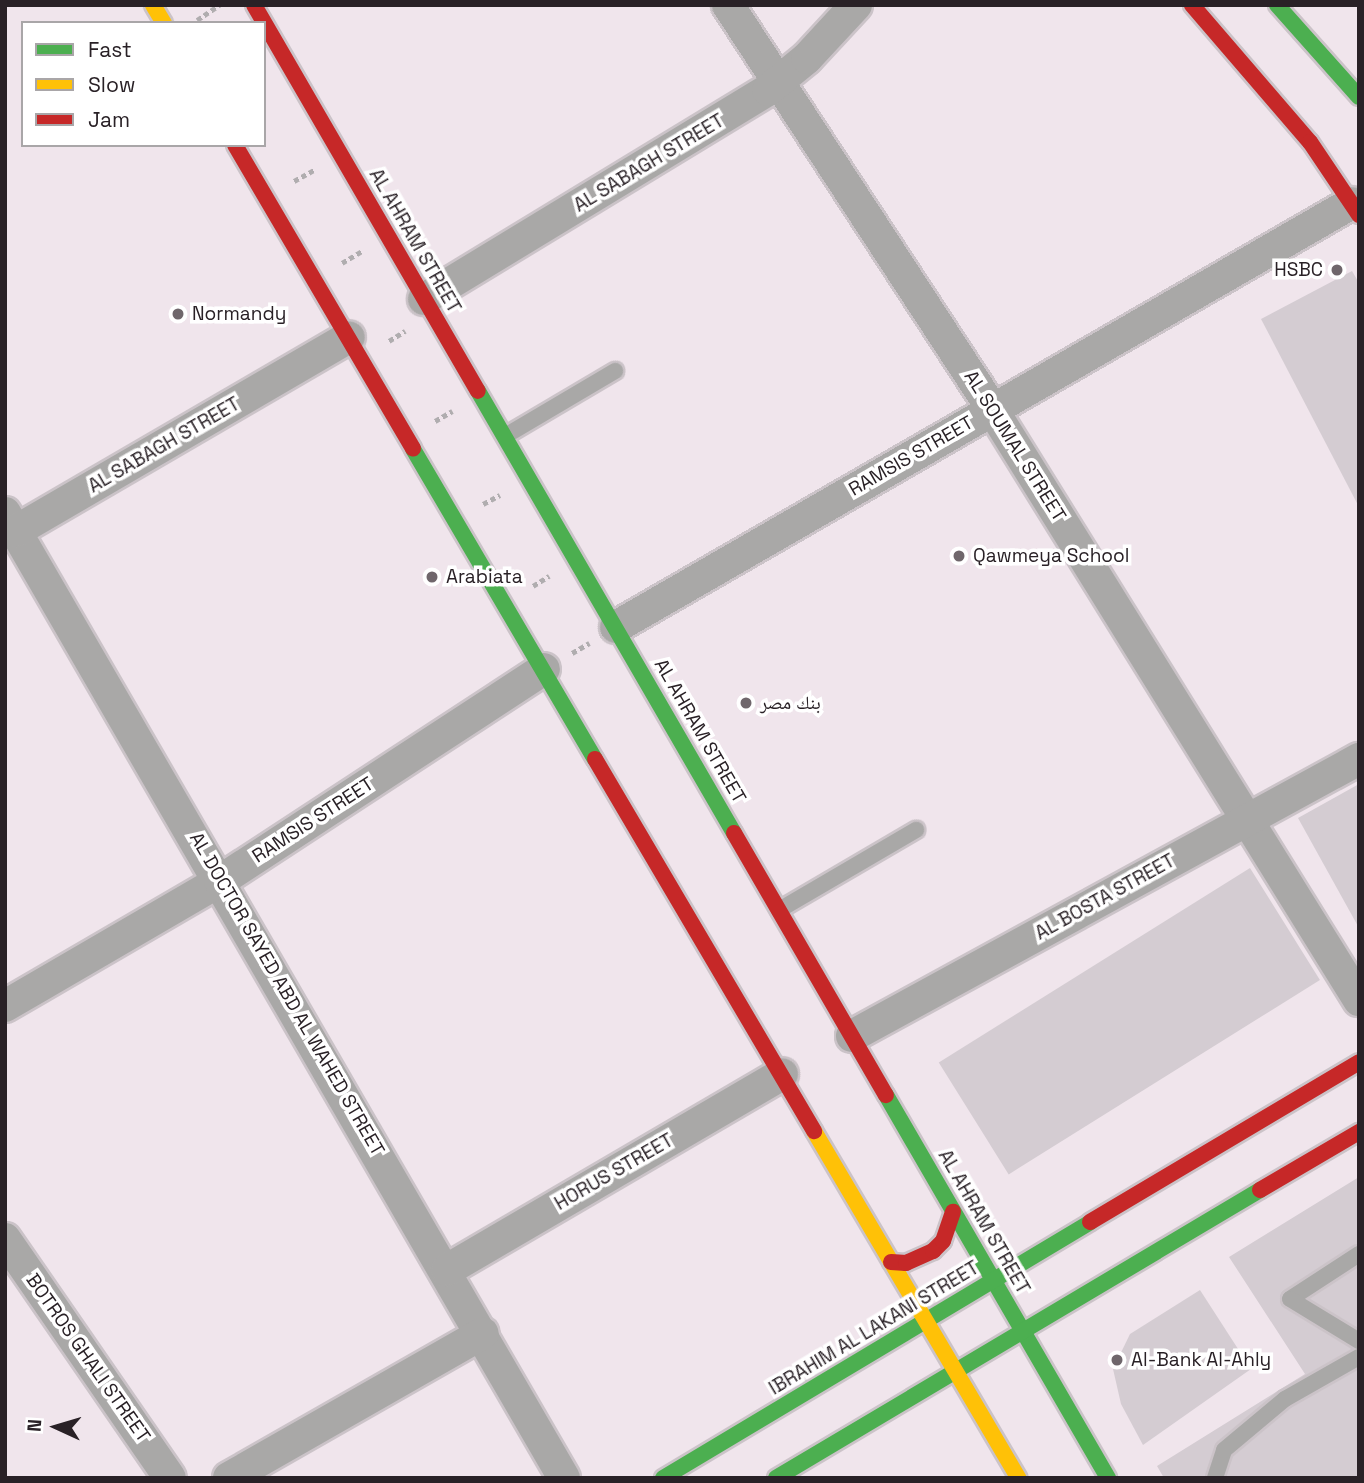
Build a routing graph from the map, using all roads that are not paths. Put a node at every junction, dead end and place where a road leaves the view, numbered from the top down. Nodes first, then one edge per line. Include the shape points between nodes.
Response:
1 (153, 5) edge
2 (254, 5) edge
3 (728, 5) edge
4 (856, 5) edge
5 (1192, 5) edge
6 (1278, 5) edge
7 (162, 21) edge
8 (263, 21) edge
9 (266, 26) edge
10 (780, 82) junction
11 (1359, 97) edge
12 (236, 147) edge
13 (1356, 209) edge
14 (429, 306) junction
15 (355, 348) junction
16 (615, 371) dead end
17 (992, 409) junction
18 (505, 436) junction
19 (11, 522) edge
20 (617, 627) junction
21 (544, 669) junction
22 (1359, 759) edge
23 (1248, 819) junction
24 (916, 830) dead end
25 (220, 881) junction
26 (779, 910) junction
27 (1359, 1000) edge
28 (5, 1006) edge
29 (852, 1036) junction
30 (1359, 1062) edge
31 (782, 1074) junction
32 (1359, 1132) edge
33 (953, 1212) junction
34 (5, 1238) edge
35 (1359, 1254) edge
36 (891, 1262) junction
37 (447, 1270) junction
38 (993, 1280) junction
39 (926, 1322) junction
40 (1023, 1332) junction
41 (483, 1333) junction
42 (1359, 1341) edge
43 (1359, 1357) edge
44 (956, 1371) junction
45 (170, 1478) edge
46 (229, 1478) edge
47 (564, 1478) edge
48 (663, 1478) edge
49 (776, 1478) edge
50 (1018, 1478) edge
51 (1108, 1478) edge
52 (1215, 1478) edge

1 - 7 main road
2 - 8 main road, AL AHRAM STREET
3 - 10 street, AL SOUMAL STREET
4 - 10 street, AL SABAGH STREET
5 - 13 main road via 1310,142
6 - 11 main road
9 - 14 main road, AL AHRAM STREET
10 - 14 street, AL SABAGH STREET
10 - 17 street, AL SOUMAL STREET
12 - 15 main road
13 - 17 street, RAMSIS STREET
14 - 18 main road, AL AHRAM STREET
15 - 19 street, AL SABAGH STREET
15 - 21 main road
16 - 18 lane
17 - 20 street, RAMSIS STREET
17 - 23 street, AL SOUMAL STREET
18 - 20 main road, AL AHRAM STREET
19 - 25 street, AL DOCTOR SAYED ABD AL WAHED STREET
20 - 26 main road, AL AHRAM STREET
21 - 25 street, RAMSIS STREET
21 - 31 main road
22 - 23 street, AL BOSTA STREET
23 - 27 street, AL SOUMAL STREET
23 - 29 street, AL BOSTA STREET
24 - 26 lane
25 - 28 street, RAMSIS STREET
25 - 37 street, AL DOCTOR SAYED ABD AL WAHED STREET
26 - 29 main road, AL AHRAM STREET
29 - 33 main road, AL AHRAM STREET
30 - 38 main road, IBRAHIM AL LAKANI STREET
31 - 36 main road
31 - 37 street, HORUS STREET
32 - 40 main road
33 - 36 main road via 943,1241 933,1251 906,1263
33 - 38 main road, AL AHRAM STREET
34 - 45 street, BOTROS GHALI STREET
35 - 42 lane via 1290,1299
36 - 39 main road
37 - 41 street, AL DOCTOR SAYED ABD AL WAHED STREET
38 - 39 main road, IBRAHIM AL LAKANI STREET
38 - 40 main road, AL AHRAM STREET
39 - 44 main road
39 - 48 main road, IBRAHIM AL LAKANI STREET
40 - 44 main road
40 - 51 main road, AL AHRAM STREET
41 - 46 street
41 - 47 street, AL DOCTOR SAYED ABD AL WAHED STREET
43 - 52 lane via 1286,1399 1224,1450
44 - 49 main road
44 - 50 main road

